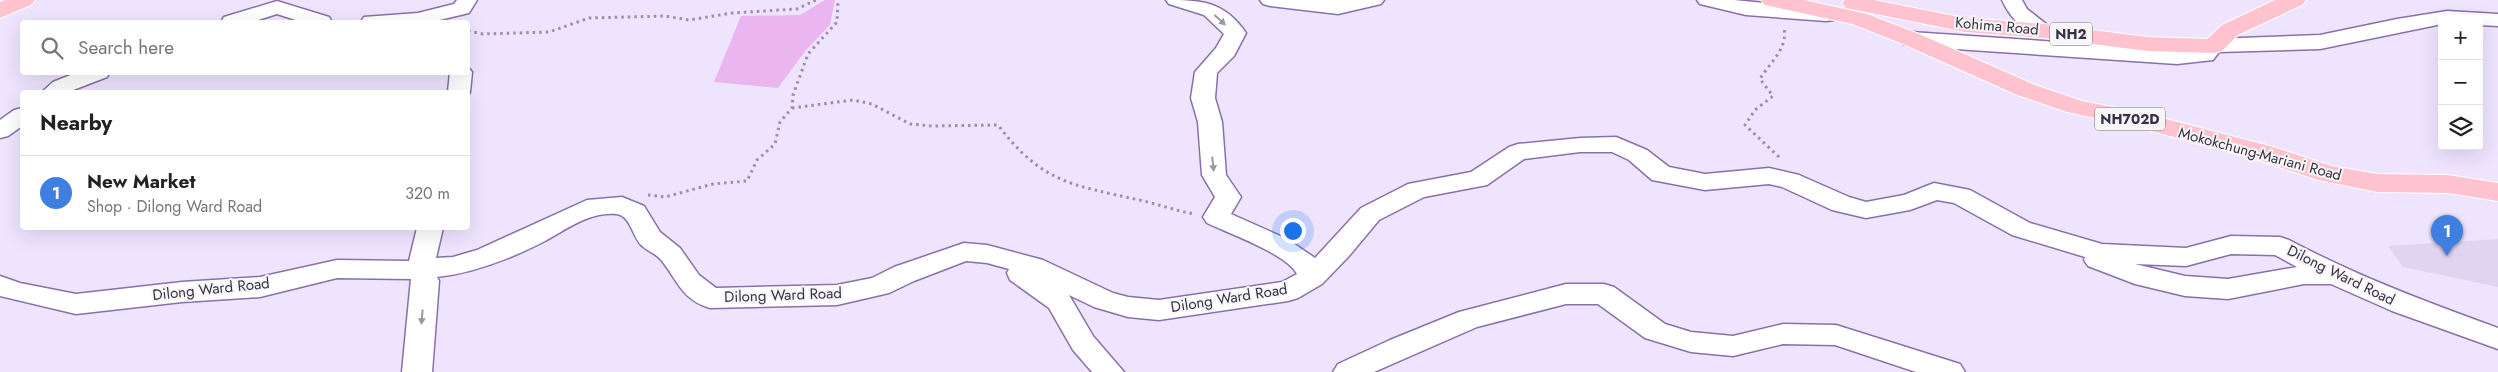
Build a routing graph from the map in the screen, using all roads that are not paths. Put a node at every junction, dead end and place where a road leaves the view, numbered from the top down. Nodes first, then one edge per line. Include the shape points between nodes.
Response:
1 (23, 0) edge
2 (1176, 0) edge
3 (1270, 0) edge
4 (1374, 0) edge
5 (1707, 0) edge
6 (1838, 0) edge
7 (2012, 0) edge
8 (2294, 0) edge
9 (280, 3) edge
10 (1775, 6) edge
11 (464, 10) edge
12 (0, 11) edge
13 (2438, 18) edge
14 (2483, 19) edge
15 (237, 20) edge
16 (317, 20) edge
17 (403, 20) edge
18 (2498, 20) edge
19 (2044, 31) junction
20 (1911, 39) junction
21 (2213, 46) junction
22 (91, 75) edge
23 (461, 75) edge
24 (56, 90) edge
25 (459, 90) edge
26 (20, 117) edge
27 (0, 132) edge
28 (2498, 192) edge
29 (2021, 229) junction
30 (430, 230) edge
31 (964, 252) junction
32 (420, 269) junction
33 (2334, 275) junction
34 (1312, 277) junction
35 (0, 285) edge
36 (2498, 339) edge
37 (417, 372) edge
38 (1109, 372) edge
39 (1348, 372) edge
40 (1950, 372) edge

1 - 12 highway
2 -> 34 street via 1211,12 1235,33 1226,51 1206,72 1203,98 1210,122 1214,175 1228,197 1216,217 1278,245 1304,262
3 - 4 street via 1338,8
5 - 10 street via 1746,9
6 - 19 highway, Kohima Road / NH2 via 1965,26
7 - 19 street via 2018,13
8 - 21 highway via 2230,30
9 - 15 street
9 - 16 street
10 - 20 highway, Mokokchung-Mariani Road / NH702D via 1859,19
11 - 17 street
13 - 21 street via 2320,42
14 - 18 street
19 - 21 highway, Kohima Road / NH2 via 2148,44
20 - 21 street via 2177,57 2205,55
20 - 28 highway, Mokokchung-Mariani Road / NH702D via 2026,90 2076,107 2261,152 2328,174 2377,183 2448,184
22 - 24 street
23 - 25 street
26 - 27 street
29 - 33 street via 2145,278 2185,286 2228,289 2304,275
29 - 33 street, Dilong Ward Road via 2102,253 2186,257 2231,245 2280,246
29 - 34 street, Dilong Ward Road via 1960,196 1934,191 1910,202 1866,210 1841,204 1790,180 1769,176 1704,182 1661,174 1638,155 1616,144 1518,152 1478,179 1417,190 1370,214
30 - 32 street
31 - 32 street, Dilong Ward Road via 879,286 838,295 710,298 689,282 671,254 650,238 635,212 622,205 596,206 486,256 454,266
31 - 34 street, Dilong Ward Road via 987,254 1034,267 1104,300 1151,309 1288,291
31 - 38 street via 1021,274 1059,301 1083,343
32 - 35 street, Dilong Ward Road via 337,269 260,287 76,304
32 -> 37 street via 425,281
33 - 36 street, Dilong Ward Road
39 - 40 street via 1469,319 1566,294 1604,294 1655,331 1691,342 1733,346 1783,334 1836,335

